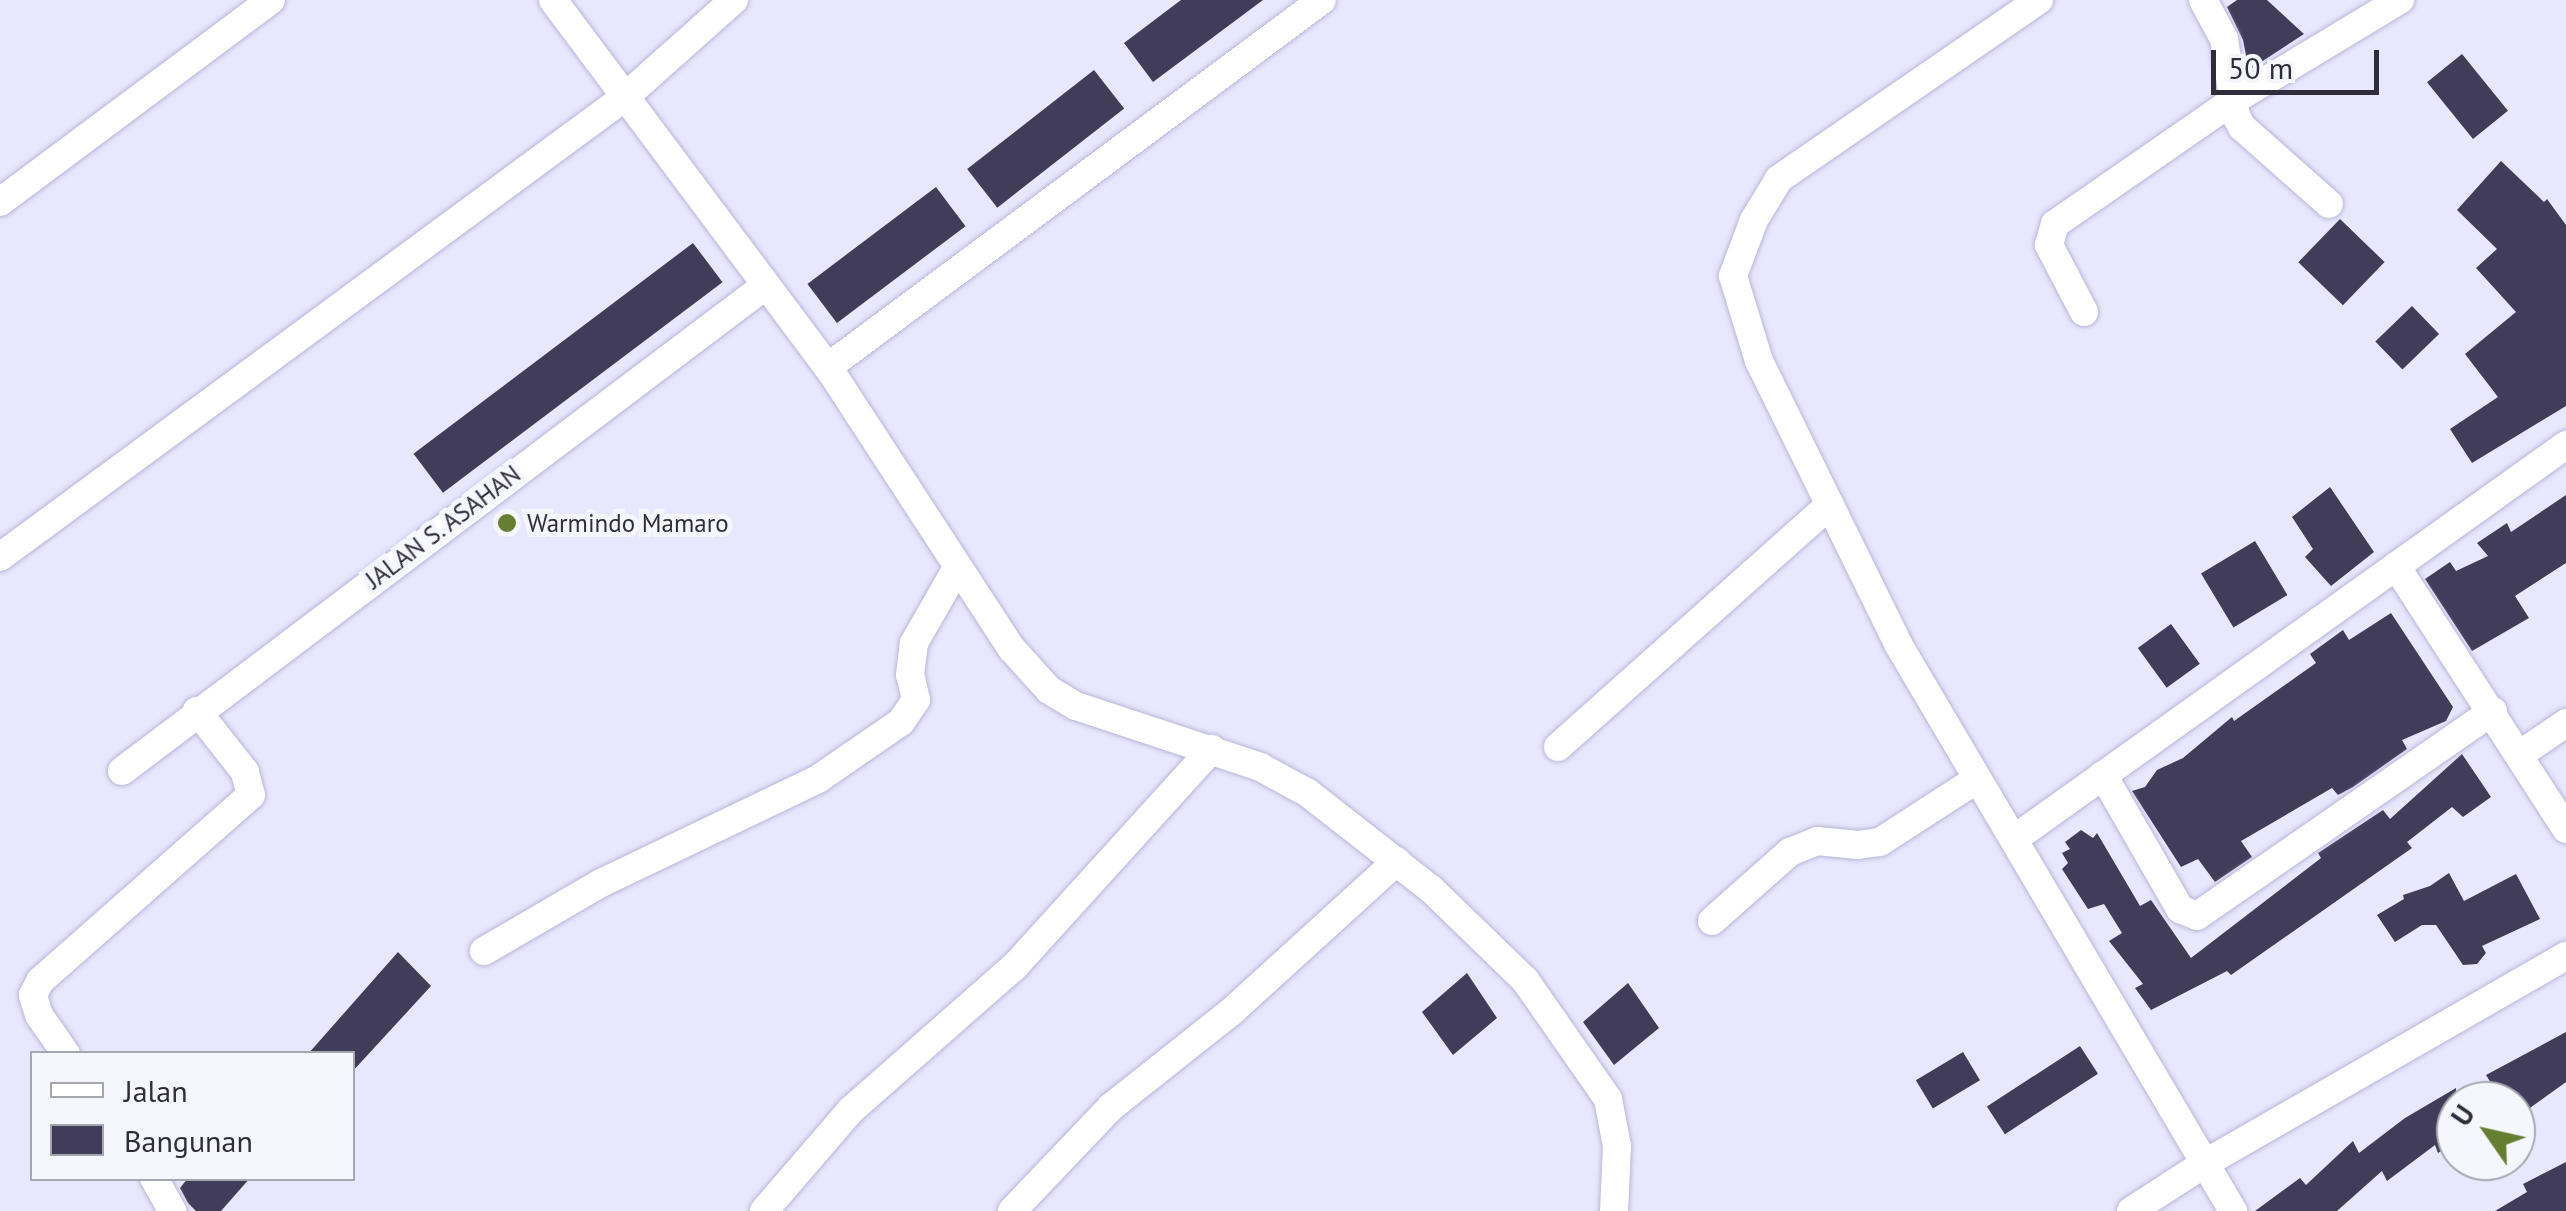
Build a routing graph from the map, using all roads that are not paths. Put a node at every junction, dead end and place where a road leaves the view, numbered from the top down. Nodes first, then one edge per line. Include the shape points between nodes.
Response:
1 (270, 0) edge
2 (553, 0) edge
3 (734, 0) edge
4 (1322, 0) edge
5 (2040, 0) edge
6 (2400, 0) edge
7 (2209, 2) edge
8 (625, 97) junction
9 (2234, 100) junction
10 (0, 202) edge
11 (2329, 204) dead end
12 (766, 286) junction
13 (2084, 312) dead end
14 (828, 367) junction
15 (2566, 445) edge
16 (1830, 505) junction
17 (0, 557) edge
18 (2396, 566) junction
19 (958, 568) junction
20 (197, 711) junction
21 (2493, 712) junction
22 (2566, 723) edge
23 (1558, 747) dead end
24 (1212, 749) junction
25 (2520, 755) junction
26 (122, 771) dead end
27 (2103, 775) junction
28 (1976, 780) junction
29 (2566, 829) edge
30 (2014, 839) junction
31 (1397, 861) junction
32 (1712, 921) dead end
33 (484, 951) dead end
34 (2566, 956) edge
35 (64, 1051) edge
36 (2204, 1164) junction
37 (156, 1181) edge
38 (172, 1211) edge
39 (764, 1211) edge
40 (1012, 1211) edge
41 (1614, 1211) edge
42 (2132, 1211) edge
43 (2234, 1211) edge

1 - 10 street
2 - 8 street
3 - 8 street
4 - 14 street
5 - 16 street via 1780,179 1740,252 1733,276 1760,361
6 - 9 street
7 - 9 street via 2224,39
8 - 12 street
8 - 17 street
9 - 11 street via 2242,127
9 - 13 street via 2054,224 2050,244
12 - 14 street
12 - 20 street, JALAN S. ASAHAN
14 - 19 street
15 - 18 street
16 - 23 street
16 - 28 street via 1898,644
18 - 21 street
18 - 27 street
19 - 24 street via 1048,690 1076,706
19 - 33 street via 914,643 910,675 916,700 901,722 818,779 601,883
20 - 26 street, JALAN S. ASAHAN
20 - 35 street via 245,772 251,795 40,981 33,996 39,1015
21 - 25 street
21 - 27 street via 2198,916 2180,909
22 - 25 street
24 - 31 street via 1308,793
24 - 39 street via 1015,966 851,1110
25 - 29 street
27 - 30 street
28 - 30 street
28 - 32 street via 1880,842 1817,841 1790,852
30 - 36 street
31 - 40 street via 1231,1012 1110,1107
31 - 41 street via 1525,980 1608,1099 1617,1146
34 - 36 street
36 - 42 street
36 - 43 street
37 - 38 street

